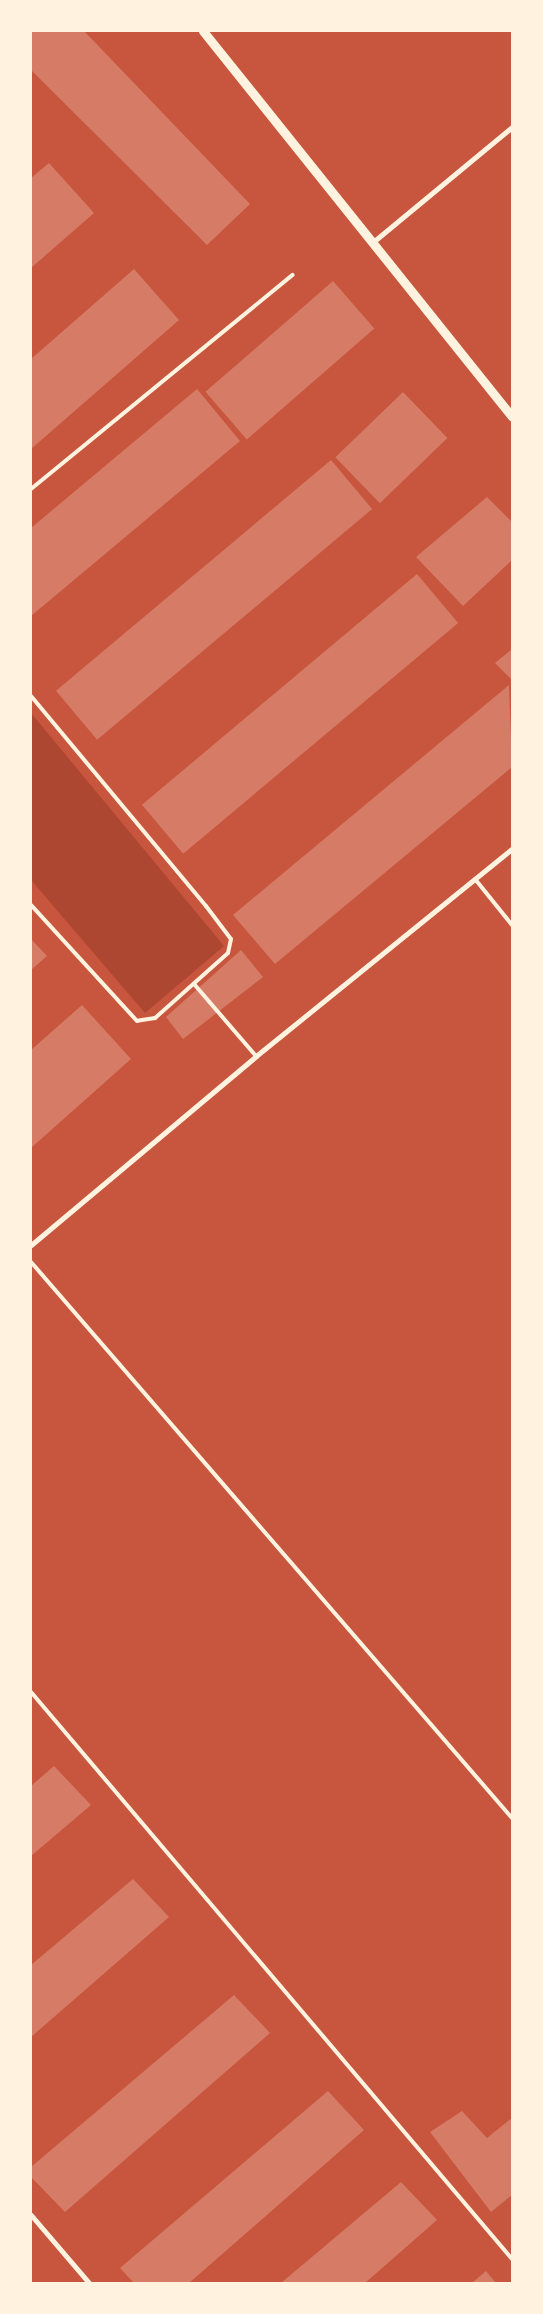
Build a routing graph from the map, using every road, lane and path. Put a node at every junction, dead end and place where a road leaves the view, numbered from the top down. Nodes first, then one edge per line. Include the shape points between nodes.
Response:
1 (203, 31) edge
2 (512, 126) edge
3 (373, 242) junction
4 (292, 275) dead end
5 (512, 417) edge
6 (31, 489) edge
7 (31, 696) edge
8 (512, 849) edge
9 (475, 879) junction
10 (31, 905) edge
11 (512, 925) edge
12 (194, 984) junction
13 (256, 1056) junction
14 (31, 1245) edge
15 (31, 1262) edge
16 (31, 1692) edge
17 (512, 1818) edge
18 (31, 2215) edge
19 (512, 2259) edge
20 (89, 2283) edge

1 - 3 street
2 - 3 street
3 - 5 street
4 - 6 lane
7 - 12 lane via 231,939 228,953
8 - 9 street
9 - 11 lane
9 - 13 street
10 - 12 lane via 137,1021 156,1018
12 - 13 lane
13 - 14 street
15 - 17 lane
16 - 19 lane
18 - 20 street

